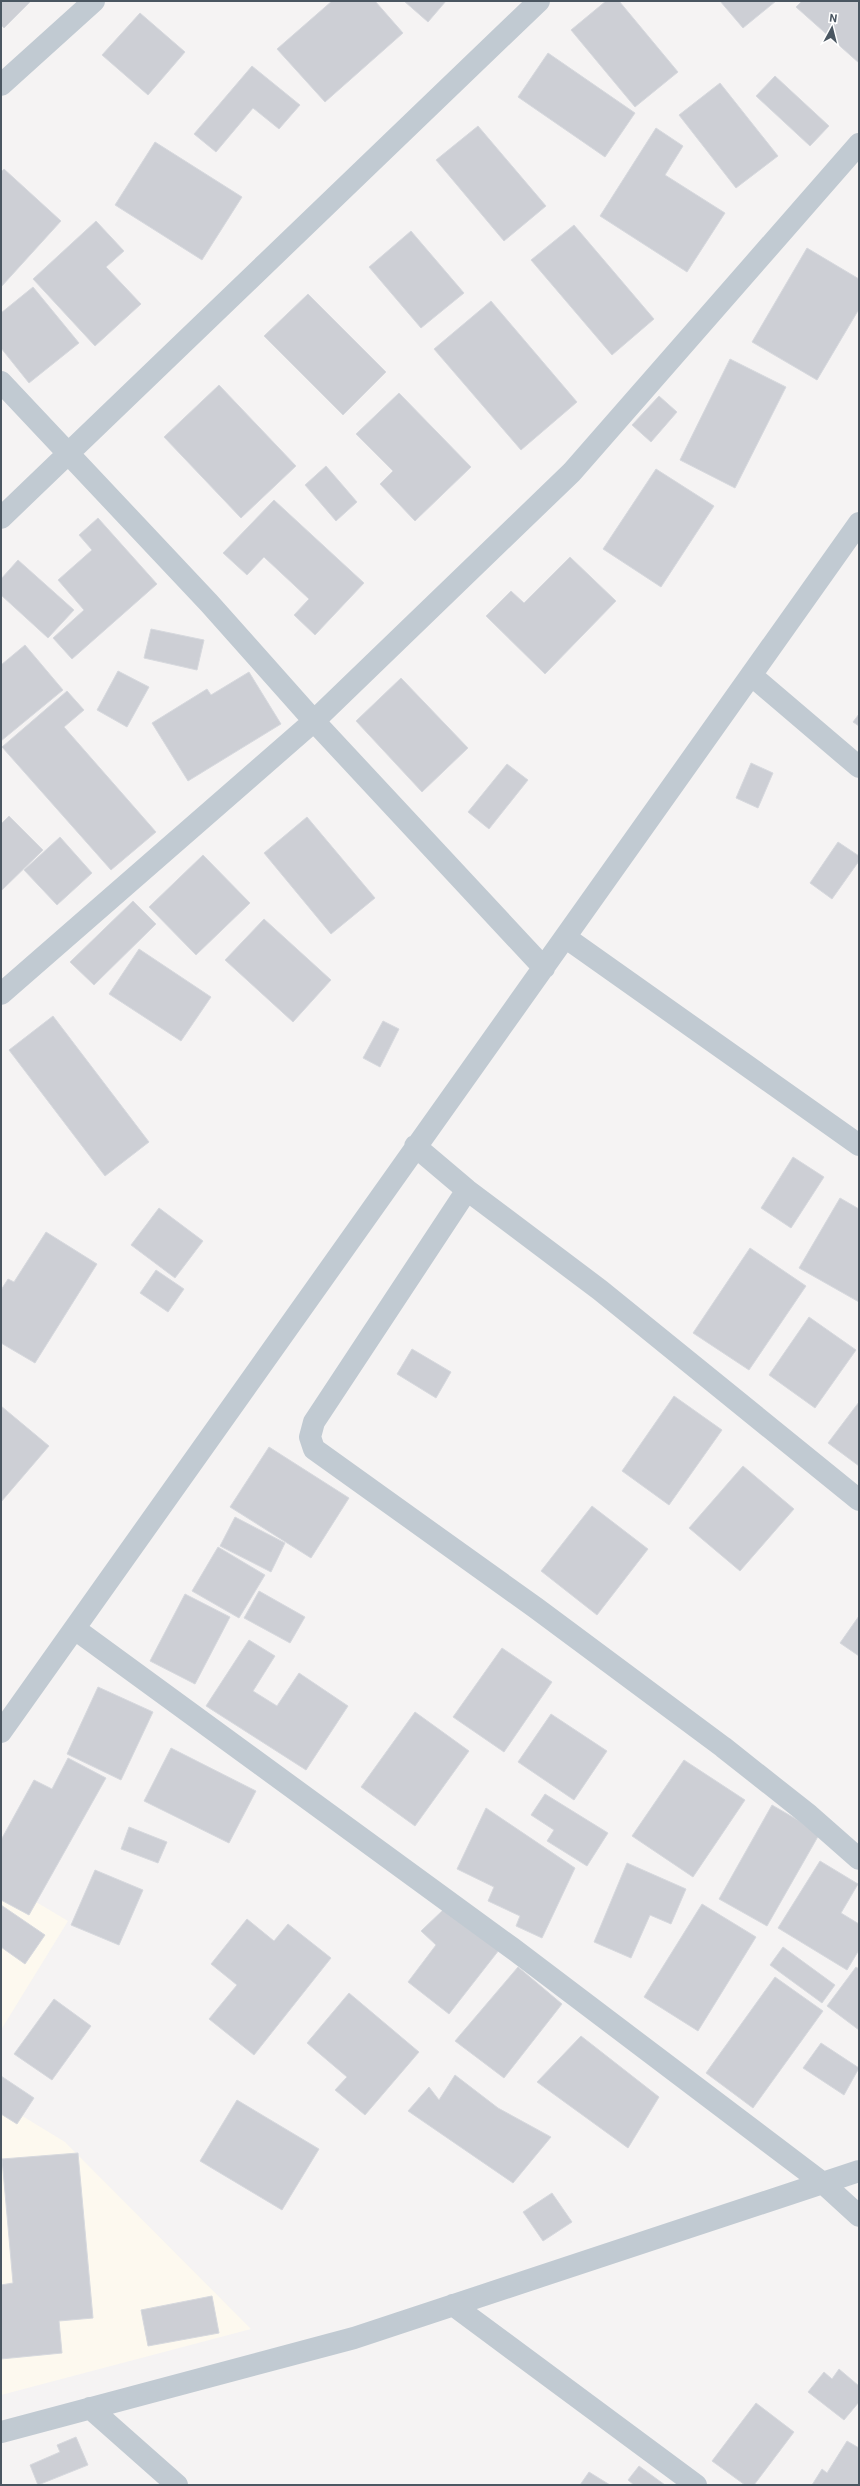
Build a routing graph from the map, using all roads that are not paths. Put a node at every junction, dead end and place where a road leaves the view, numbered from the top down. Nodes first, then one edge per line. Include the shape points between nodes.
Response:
1 (94, 1) edge
2 (539, 1) edge
3 (1, 85) edge
4 (859, 144) edge
5 (1, 382) edge
6 (69, 453) junction
7 (1, 518) edge
8 (859, 523) edge
9 (751, 676) junction
10 (314, 721) junction
11 (859, 767) edge
12 (565, 937) junction
13 (544, 968) junction
14 (1, 994) edge
15 (859, 1145) edge
16 (416, 1146) junction
17 (467, 1190) junction
18 (859, 1500) edge
19 (75, 1628) junction
20 (8, 1707) edge
21 (1, 1732) edge
22 (859, 1859) edge
23 (859, 2171) edge
24 (824, 2184) junction
25 (859, 2216) edge
26 (453, 2305) junction
27 (90, 2408) junction
28 (1, 2432) edge
29 (177, 2485) edge
30 (696, 2485) edge

1 - 3 street
2 - 6 street
4 - 10 street via 572,472
5 - 6 street
6 - 7 street
6 - 10 street via 209,603
8 - 9 street
9 - 11 street
9 - 12 street
10 - 13 street
10 - 14 street
12 - 13 street
12 - 15 street
13 - 16 street
16 - 17 street
16 - 19 street
17 - 18 street via 600,1290
17 - 22 street via 314,1422 310,1437 314,1449 536,1608 723,1747 809,1815
19 - 20 street
19 - 24 street via 512,1948
20 - 21 street
23 - 24 street
24 - 25 street
24 - 26 street
26 - 27 street via 354,2338
26 - 30 street
27 - 28 street
27 - 29 street

